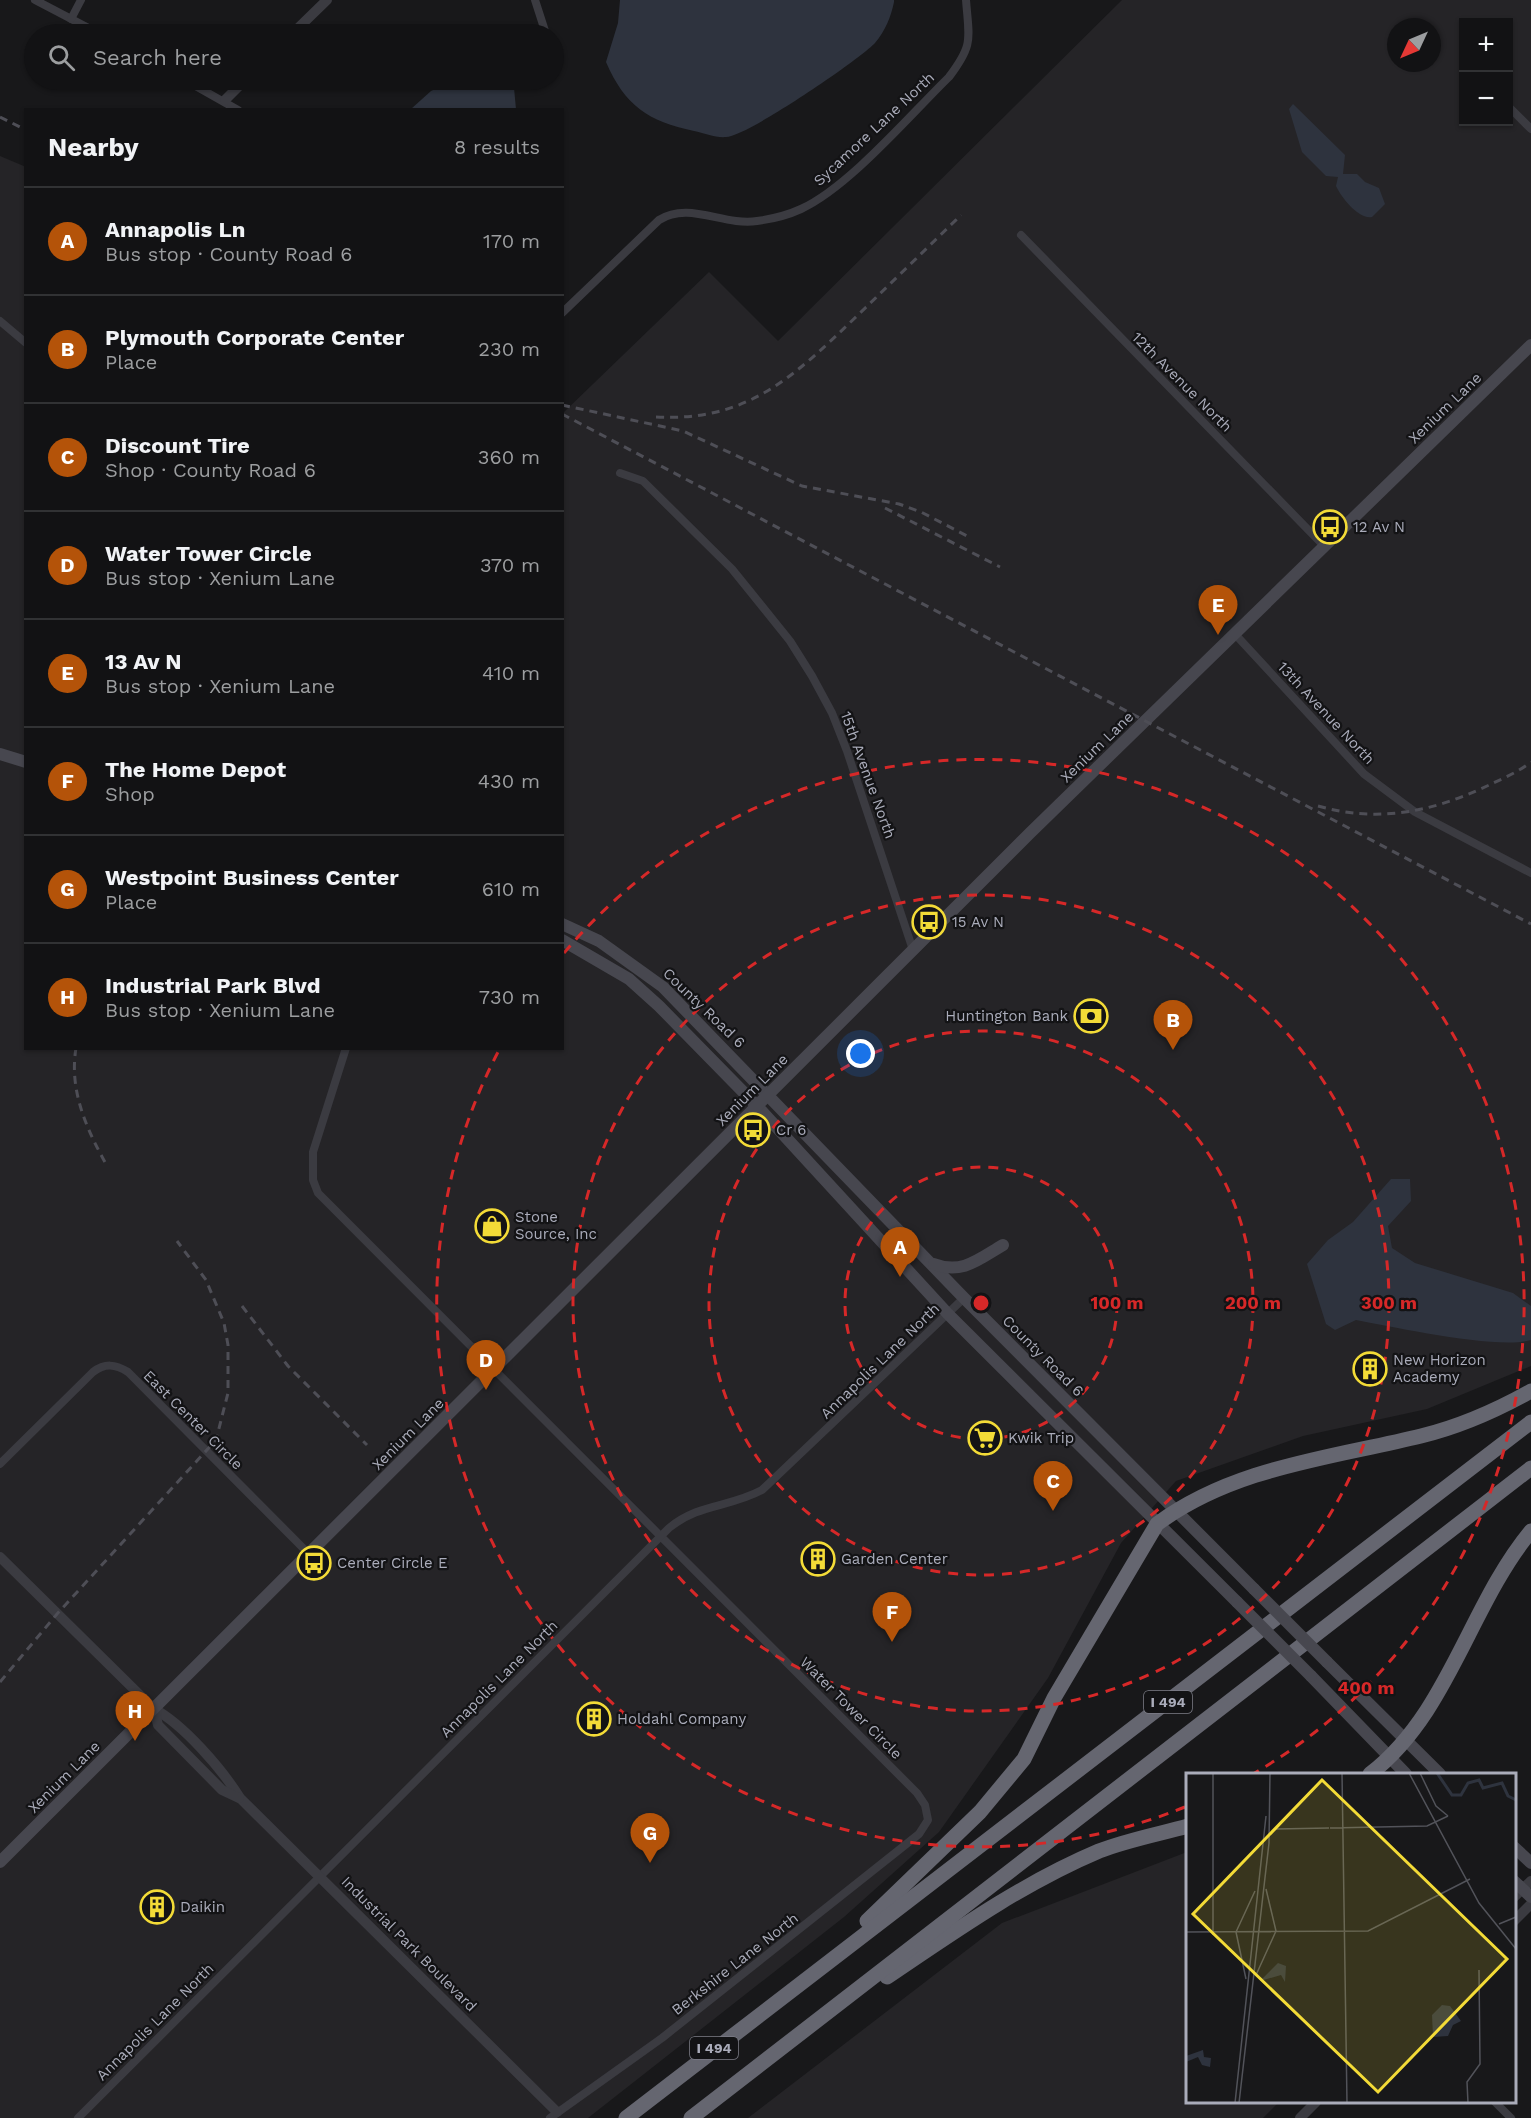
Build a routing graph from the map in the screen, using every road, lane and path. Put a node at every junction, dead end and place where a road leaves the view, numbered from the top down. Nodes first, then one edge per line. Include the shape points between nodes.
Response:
1 (35, 0) edge
2 (81, 0) edge
3 (327, 0) edge
4 (535, 0) edge
5 (966, 0) edge
6 (71, 19) junction
7 (81, 24) edge
8 (302, 24) edge
9 (543, 24) edge
10 (205, 90) edge
11 (235, 90) edge
12 (225, 100) junction
13 (235, 108) edge
14 (1513, 110) edge
15 (1531, 129) edge
16 (1021, 236) dead end
17 (564, 311) edge
18 (0, 321) edge
19 (24, 342) edge
20 (1531, 345) edge
21 (620, 473) dead end
22 (1324, 546) junction
23 (1234, 633) junction
24 (0, 754) edge
25 (24, 761) edge
26 (1531, 873) edge
27 (564, 925) edge
28 (564, 941) edge
29 (913, 950) junction
30 (345, 1050) edge
31 (769, 1094) junction
32 (757, 1106) junction
33 (1003, 1245) dead end
34 (929, 1262) junction
35 (964, 1298) junction
36 (948, 1314) junction
37 (493, 1370) junction
38 (1531, 1391) edge
39 (1531, 1422) edge
40 (0, 1464) edge
41 (1531, 1468) edge
42 (1174, 1511) junction
43 (1157, 1524) junction
44 (1531, 1531) edge
45 (660, 1537) junction
46 (309, 1554) junction
47 (0, 1557) edge
48 (154, 1708) junction
49 (1406, 1742) junction
50 (1390, 1759) junction
51 (1371, 1773) edge
52 (1405, 1773) edge
53 (1439, 1773) edge
54 (928, 1820) joint
55 (1186, 1827) edge
56 (1516, 1848) edge
57 (0, 1862) edge
58 (1531, 1863) edge
59 (320, 1876) junction
60 (1531, 1904) edge
61 (1516, 1920) edge
62 (803, 1980) junction
63 (844, 1998) junction
64 (1315, 2103) edge
65 (1496, 2103) edge
66 (553, 2115) edge
67 (78, 2118) edge
68 (626, 2118) edge
69 (691, 2118) edge
70 (1299, 2118) edge
71 (1511, 2118) edge

1 - 6 street
2 - 6 street
3 - 8 street
4 - 9 street
5 - 17 street, Sycamore Lane North via 970,35 967,51 954,71 823,196 801,209 754,221 669,213
6 - 7 street
10 - 12 street
11 - 12 street
12 - 13 street
14 - 15 street
16 - 22 street, 12th Avenue North
18 - 19 street
20 - 22 main road, Xenium Lane
21 - 29 street, 15th Avenue North via 643,481 732,569 790,641 812,676 847,751
22 - 23 main road, Xenium Lane
23 - 26 street, 13th Avenue North via 1364,774 1415,812
23 - 29 main road, Xenium Lane
24 - 25 main road
27 - 31 main road, County Road 6 via 599,941 663,987
28 - 32 main road, County Road 6 via 629,979
29 - 31 main road, Xenium Lane
30 - 37 street, Water Tower Circle via 314,1152 313,1180 318,1193
31 - 32 main road, Xenium Lane
31 - 34 main road, County Road 6
32 - 36 main road, County Road 6
32 - 37 main road, Xenium Lane
33 - 34 main road via 962,1269
34 - 35 main road, County Road 6
35 - 36 street, Annapolis Lane North
35 - 42 main road, County Road 6
36 - 43 main road, County Road 6
36 - 45 street, Annapolis Lane North via 762,1490 732,1504 698,1510
37 - 45 street, Water Tower Circle
37 - 46 main road, Xenium Lane
38 - 42 highway via 1503,1406 1422,1436 1306,1459 1235,1483
39 - 62 highway, I 494
40 - 46 street, East Center Circle via 100,1366 119,1367
41 - 63 highway, I 494
42 - 43 highway
42 - 49 main road, County Road 6, bridge
43 - 50 main road, County Road 6, bridge
43 - 62 highway via 1054,1698 1024,1759 980,1812
44 - 49 highway via 1510,1557 1442,1687
45 - 54 street, Water Tower Circle via 917,1793
45 - 59 street, Annapolis Lane North
46 - 48 main road, Xenium Lane
47 - 48 street, Industrial Park Boulevard
48 - 57 main road, Xenium Lane
48 - 59 street, Industrial Park Boulevard via 171,1719 230,1781 240,1798
49 - 50 highway
49 - 53 main road, County Road 6
50 - 51 highway
50 - 52 main road, County Road 6
54 - 66 street, Berkshire Lane North via 919,1834 799,1931 662,2038
55 - 63 highway via 1102,1850 1046,1876 960,1927 871,1988
56 - 58 main road
59 - 66 street, Industrial Park Boulevard
59 - 67 street, Annapolis Lane North
60 - 61 street
62 - 68 highway, I 494
63 - 69 highway, I 494
64 - 70 street
65 - 71 street

